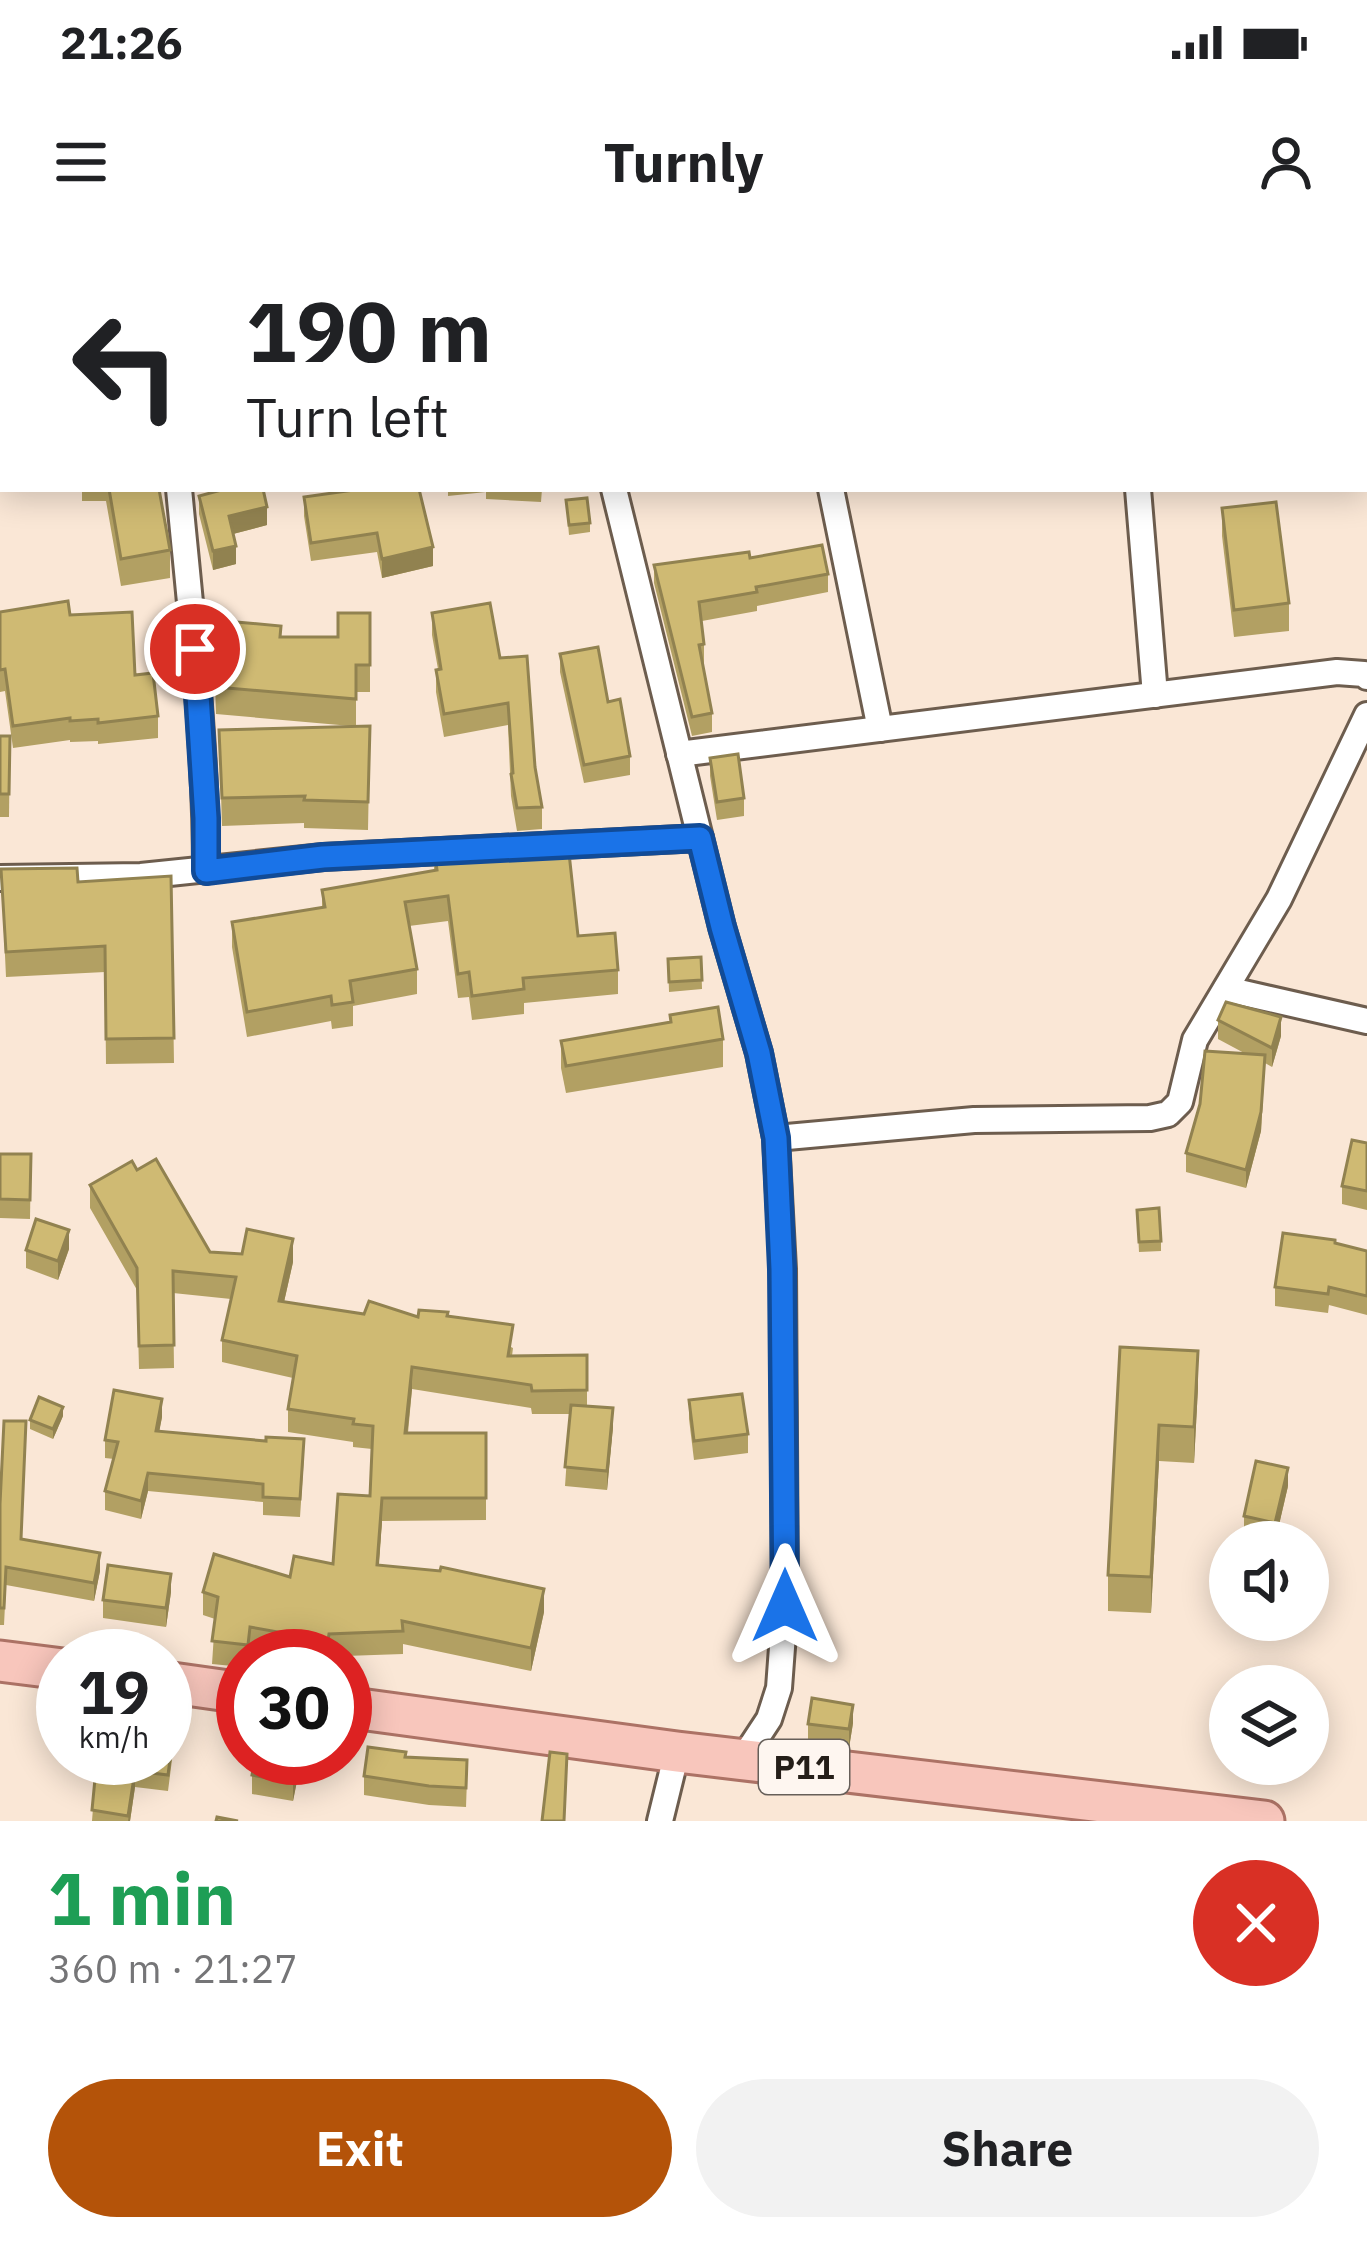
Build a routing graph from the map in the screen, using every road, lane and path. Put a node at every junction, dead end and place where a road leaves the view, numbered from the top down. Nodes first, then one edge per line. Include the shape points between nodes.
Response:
1 (179, 492) edge
2 (615, 492) edge
3 (832, 492) edge
4 (1138, 492) edge
5 (1367, 677) edge
6 (1155, 694) junction
7 (1367, 716) edge
8 (880, 729) junction
9 (679, 754) junction
10 (700, 838) junction
11 (206, 871) junction
12 (0, 878) edge
13 (1226, 989) junction
14 (1367, 1021) edge
15 (776, 1138) junction
16 (0, 1660) edge
17 (36, 1665) edge
18 (372, 1711) edge
19 (676, 1752) junction
20 (742, 1760) junction
21 (660, 1821) edge
22 (1264, 1821) edge

1 - 11 street
2 - 9 street
3 - 8 street
4 - 6 street
5 - 6 street via 1337,672
6 - 8 street
7 - 13 street
8 - 9 street
9 - 10 street
10 - 11 street via 323,857
10 - 15 street
11 - 12 street
13 - 14 street
13 - 15 street via 1195,1040 1180,1102 1168,1114
15 - 20 street via 785,1606 779,1688
16 - 17 main road
18 - 19 main road, P11
19 - 20 main road, P11
19 - 21 street
20 - 22 main road, P11

